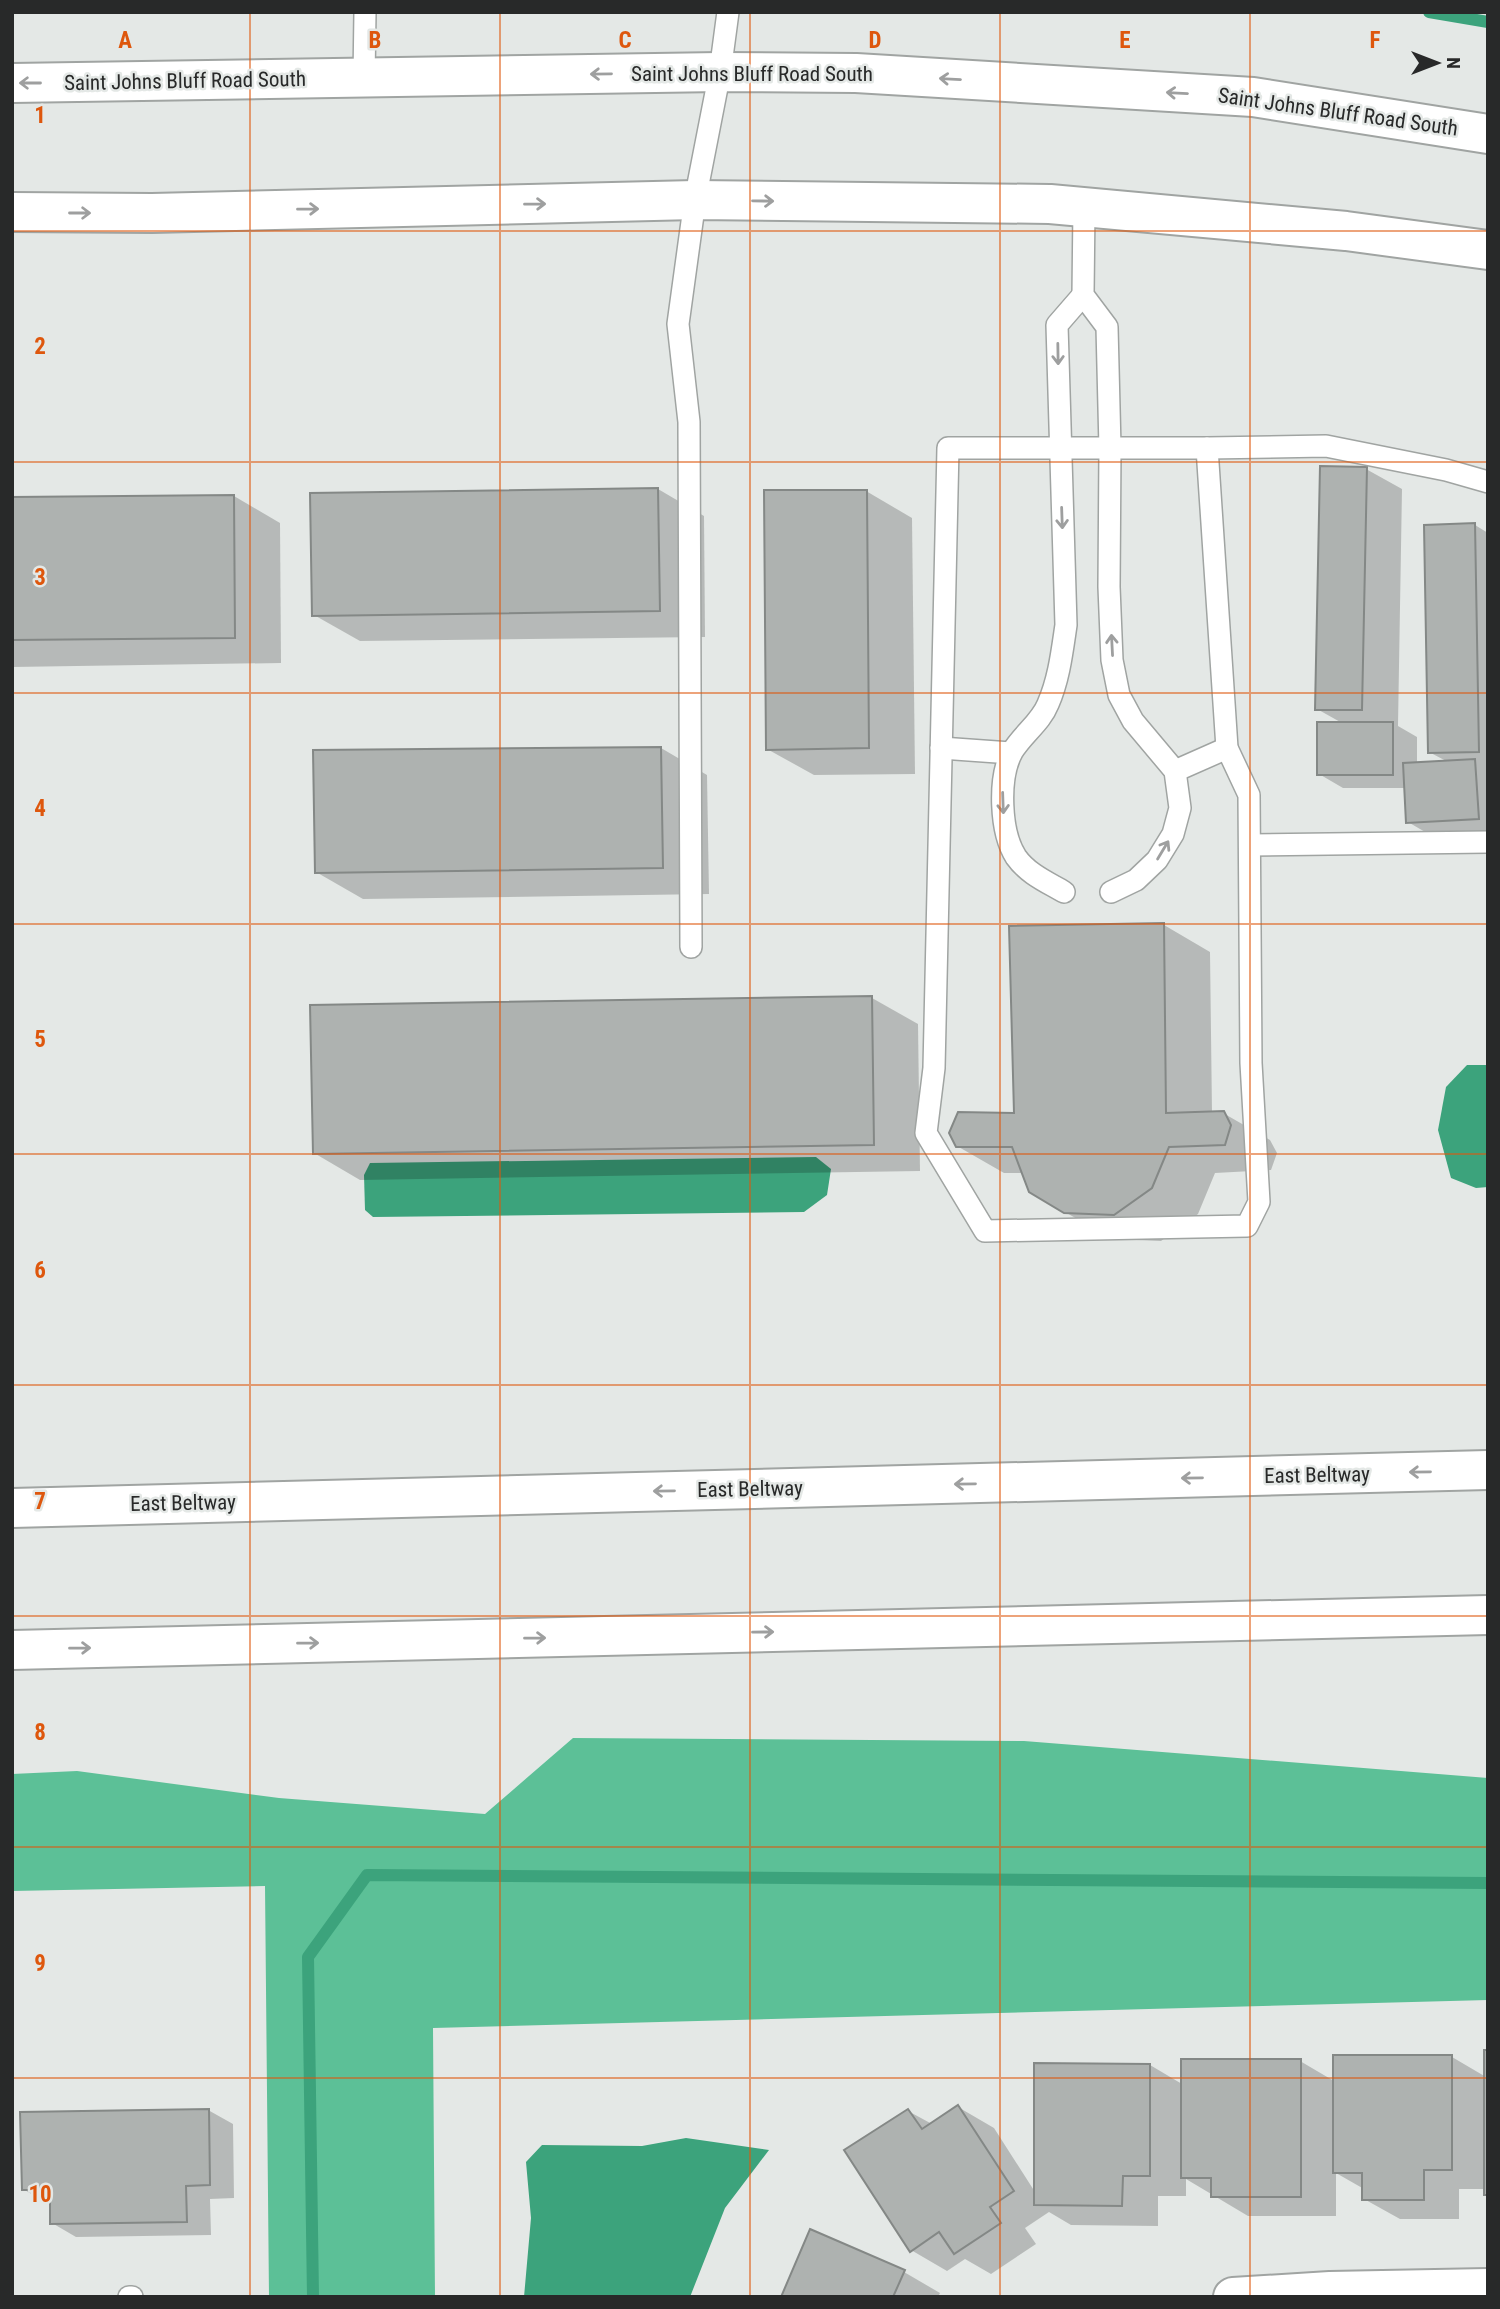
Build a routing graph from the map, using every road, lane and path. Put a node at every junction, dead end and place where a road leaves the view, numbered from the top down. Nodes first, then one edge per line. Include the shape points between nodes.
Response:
1 (365, 12) edge
2 (728, 12) edge
3 (720, 72) junction
4 (364, 78) junction
5 (12, 83) edge
6 (1488, 134) edge
7 (695, 200) junction
8 (1084, 208) junction
9 (12, 212) edge
10 (1488, 250) edge
11 (1083, 295) junction
12 (1110, 448) junction
13 (1207, 448) junction
14 (1060, 450) junction
15 (1488, 482) edge
16 (942, 748) junction
17 (1227, 748) junction
18 (1011, 753) junction
19 (1175, 771) junction
20 (1488, 842) edge
21 (1250, 845) junction
22 (1064, 891) dead end
23 (1111, 891) dead end
24 (691, 947) dead end
25 (1488, 1470) edge
26 (12, 1508) edge
27 (1488, 1615) edge
28 (12, 1650) edge
29 (1488, 2288) edge
30 (1233, 2297) edge

1 - 4 lane
2 - 3 lane
3 -> 4 main road, Saint Johns Bluff Road South
6 -> 3 main road, Saint Johns Bluff Road South via 1253,97 856,73
3 - 7 lane
4 -> 5 main road, Saint Johns Bluff Road South
7 -> 8 main road
9 -> 7 main road
7 - 24 lane via 678,324 689,422
8 - 10 main road via 1346,231
8 - 11 lane
11 - 12 lane via 1107,327
11 -> 14 lane via 1058,325
12 - 13 lane
12 - 14 lane
19 -> 12 lane via 1133,721 1119,695 1109,587
13 - 15 lane via 1326,446
13 - 17 lane
14 - 16 lane via 948,448
14 -> 18 lane via 1066,625 1060,666 1047,707
16 - 18 lane
16 - 21 lane via 934,1068 926,1133 985,1231 1247,1226 1259,1202 1251,1063
17 - 19 lane
17 - 21 lane via 1249,795
18 -> 22 lane via 1001,797 1006,832 1016,856 1035,876
23 -> 19 lane via 1136,880 1157,860 1173,834 1180,808
20 - 21 lane
25 -> 26 main road, East Beltway
28 -> 27 main road
29 - 30 main road

